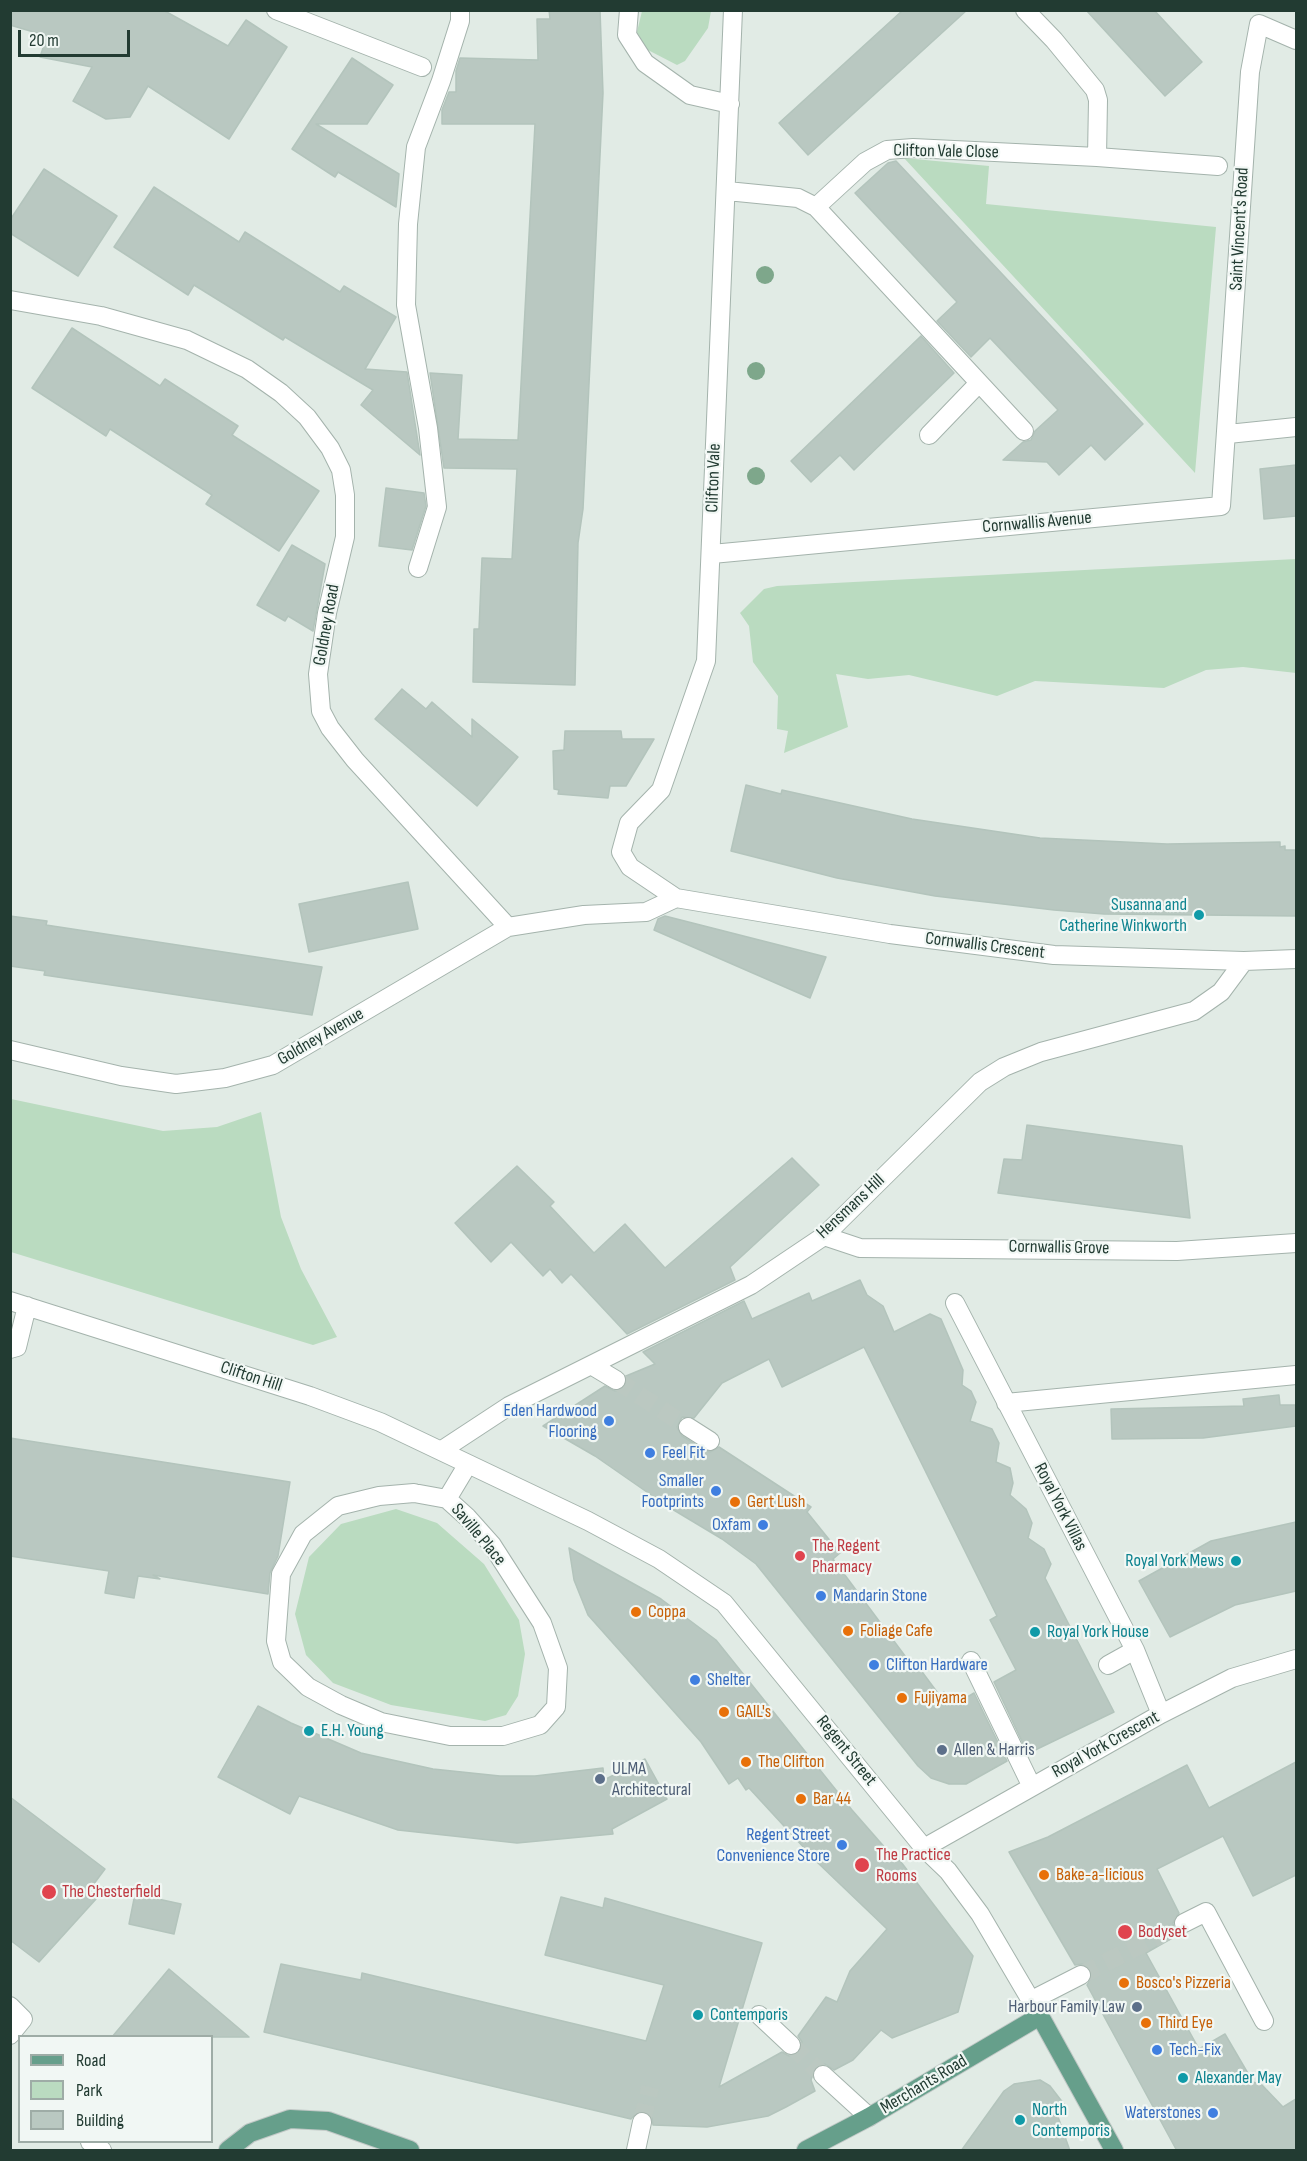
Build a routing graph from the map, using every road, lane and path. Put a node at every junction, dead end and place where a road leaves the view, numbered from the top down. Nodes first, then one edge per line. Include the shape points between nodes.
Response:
1 (276, 10) edge
2 (460, 10) edge
3 (629, 10) edge
4 (734, 10) edge
5 (1025, 10) edge
6 (1296, 40) edge
7 (422, 67) dead end
8 (730, 104) junction
9 (1097, 157) junction
10 (1218, 166) dead end
11 (727, 191) junction
12 (816, 207) junction
13 (10, 300) edge
14 (979, 383) junction
15 (1296, 427) edge
16 (1024, 431) dead end
17 (1228, 434) junction
18 (929, 435) dead end
19 (712, 554) junction
20 (417, 568) dead end
21 (676, 898) junction
22 (508, 927) junction
23 (1296, 959) edge
24 (1245, 962) junction
25 (10, 1050) edge
26 (824, 1236) junction
27 (1296, 1243) edge
28 (19, 1303) edge
29 (954, 1303) dead end
30 (10, 1349) edge
31 (591, 1365) junction
32 (1296, 1375) edge
33 (616, 1380) tunnel mouth
34 (1006, 1403) junction
35 (688, 1427) tunnel mouth
36 (710, 1442) dead end
37 (442, 1450) junction
38 (468, 1464) junction
39 (447, 1498) junction
40 (1135, 1650) junction
41 (1296, 1659) edge
42 (970, 1661) dead end
43 (1108, 1665) dead end
44 (1161, 1714) junction
45 (1032, 1787) junction
46 (924, 1848) junction
47 (1184, 1923) tunnel mouth
48 (1081, 1975) tunnel mouth
49 (1032, 2000) junction
50 (17, 2012) edge
51 (759, 2014) dead end
52 (1040, 2016) junction
53 (1264, 2021) dead end
54 (10, 2035) edge
55 (791, 2045) tunnel mouth
56 (823, 2074) tunnel mouth
57 (869, 2117) junction
58 (642, 2122) tunnel mouth
59 (228, 2151) edge
60 (410, 2151) edge
61 (636, 2151) edge
62 (806, 2151) edge
63 (1114, 2151) edge

1 - 7 street
2 - 20 street via 454,41 416,147 408,224 406,305 428,428 437,507
3 - 8 street via 627,35 645,63 690,95
4 - 8 street, Clifton Vale
5 - 9 street via 1095,90
6 - 17 street, Saint Vincent's Road via 1259,24 1250,72
8 - 11 street, Clifton Vale
9 - 10 street, Clifton Vale Close
9 - 12 street, Clifton Vale Close via 887,150 865,162
11 - 12 street via 798,198
11 - 19 street, Clifton Vale
12 - 14 street
13 - 22 street, Goldney Road via 101,316 187,340 247,369 307,417 341,470 345,495 345,537 318,674 321,711 355,760
14 - 16 street
14 - 18 street
15 - 17 street
17 - 19 street, Cornwallis Avenue via 1221,506
19 - 21 street, Clifton Vale via 706,661 661,790 629,823 621,852 630,867
21 - 22 street via 646,912 584,915
21 - 24 street, Cornwallis Crescent via 890,934 1054,955
22 - 25 street, Goldney Avenue via 273,1065 225,1078 176,1084 121,1076
23 - 24 street, Cornwallis Crescent
24 - 26 street, Hensmans Hill via 1221,992 1194,1011 1041,1052 988,1077
26 - 27 street, Cornwallis Grove via 860,1248 1176,1251
26 - 31 street, Hensmans Hill via 751,1285
28 - 30 street, Clifton Hill via 18,1347
28 - 37 street, Clifton Hill via 310,1396
29 - 34 street, Royal York Villas
31 - 33 street
31 - 37 street, Hensmans Hill via 509,1406
32 - 34 street
34 - 40 street, Royal York Villas
35 - 36 street
37 - 38 street, Clifton Hill
38 - 39 street
38 - 46 street, Regent Street via 659,1559 724,1603
39 - 39 street, Saville Place via 402,1494 338,1506 303,1534 281,1574 276,1641 282,1662 308,1687 381,1722 450,1736 503,1736 540,1725 556,1707 558,1668 542,1623 492,1545
40 - 43 street
40 - 44 street, Royal York Villas
41 - 44 street, Royal York Crescent via 1232,1678
42 - 45 street
44 - 45 street, Royal York Crescent
45 - 46 street, Royal York Crescent
46 - 49 street, Regent Street via 948,1871 980,1914
47 - 53 street via 1206,1912
48 - 49 street
49 - 52 street, Regent Street
50 - 54 street
51 - 55 street
52 - 57 main road, Merchants Road
52 - 63 main road, Regent Street
56 - 57 street
57 - 62 main road, Merchants Road
58 - 61 street
59 - 60 main road via 250,2133 290,2119 328,2121

